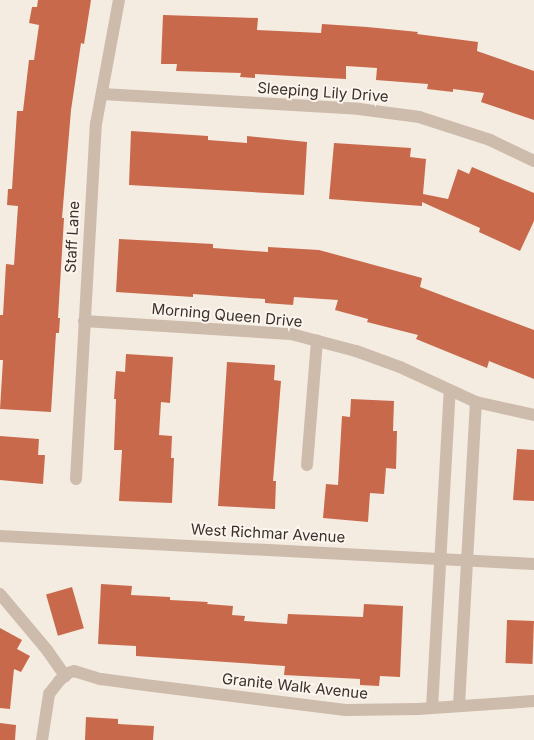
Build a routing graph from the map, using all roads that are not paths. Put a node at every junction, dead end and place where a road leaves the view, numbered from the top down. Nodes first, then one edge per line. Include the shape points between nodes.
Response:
1 (119, 0) edge
2 (102, 94) junction
3 (534, 161) edge
4 (84, 321) junction
5 (317, 340) junction
6 (450, 391) junction
7 (476, 402) junction
8 (534, 415) edge
9 (308, 464) dead end
10 (76, 479) dead end
11 (0, 536) edge
12 (440, 559) junction
13 (467, 560) junction
14 (534, 564) edge
15 (0, 594) edge
16 (62, 678) junction
17 (534, 701) edge
18 (459, 705) junction
19 (432, 708) junction
20 (42, 740) edge

1 - 2 street, Staff Lane
2 - 3 street, Sleeping Lily Drive via 359,109 418,117 490,140
2 - 4 street, Staff Lane via 92,171
4 - 5 street, Morning Queen Drive via 261,331
4 - 10 street, Staff Lane
5 - 6 street, Morning Queen Drive via 391,364
5 - 9 street
6 - 7 street, Morning Queen Drive
6 - 12 street
7 - 8 street, Morning Queen Drive
7 - 13 street
11 - 12 street, West Richmar Avenue
12 - 13 street, West Richmar Avenue
12 - 19 street
13 - 14 street, West Richmar Avenue
13 - 18 street
15 - 16 street via 48,650
16 - 19 street, Granite Walk Avenue via 74,671 101,679 337,710
16 - 20 street via 49,694
17 - 18 street, Granite Walk Avenue
18 - 19 street, Granite Walk Avenue

